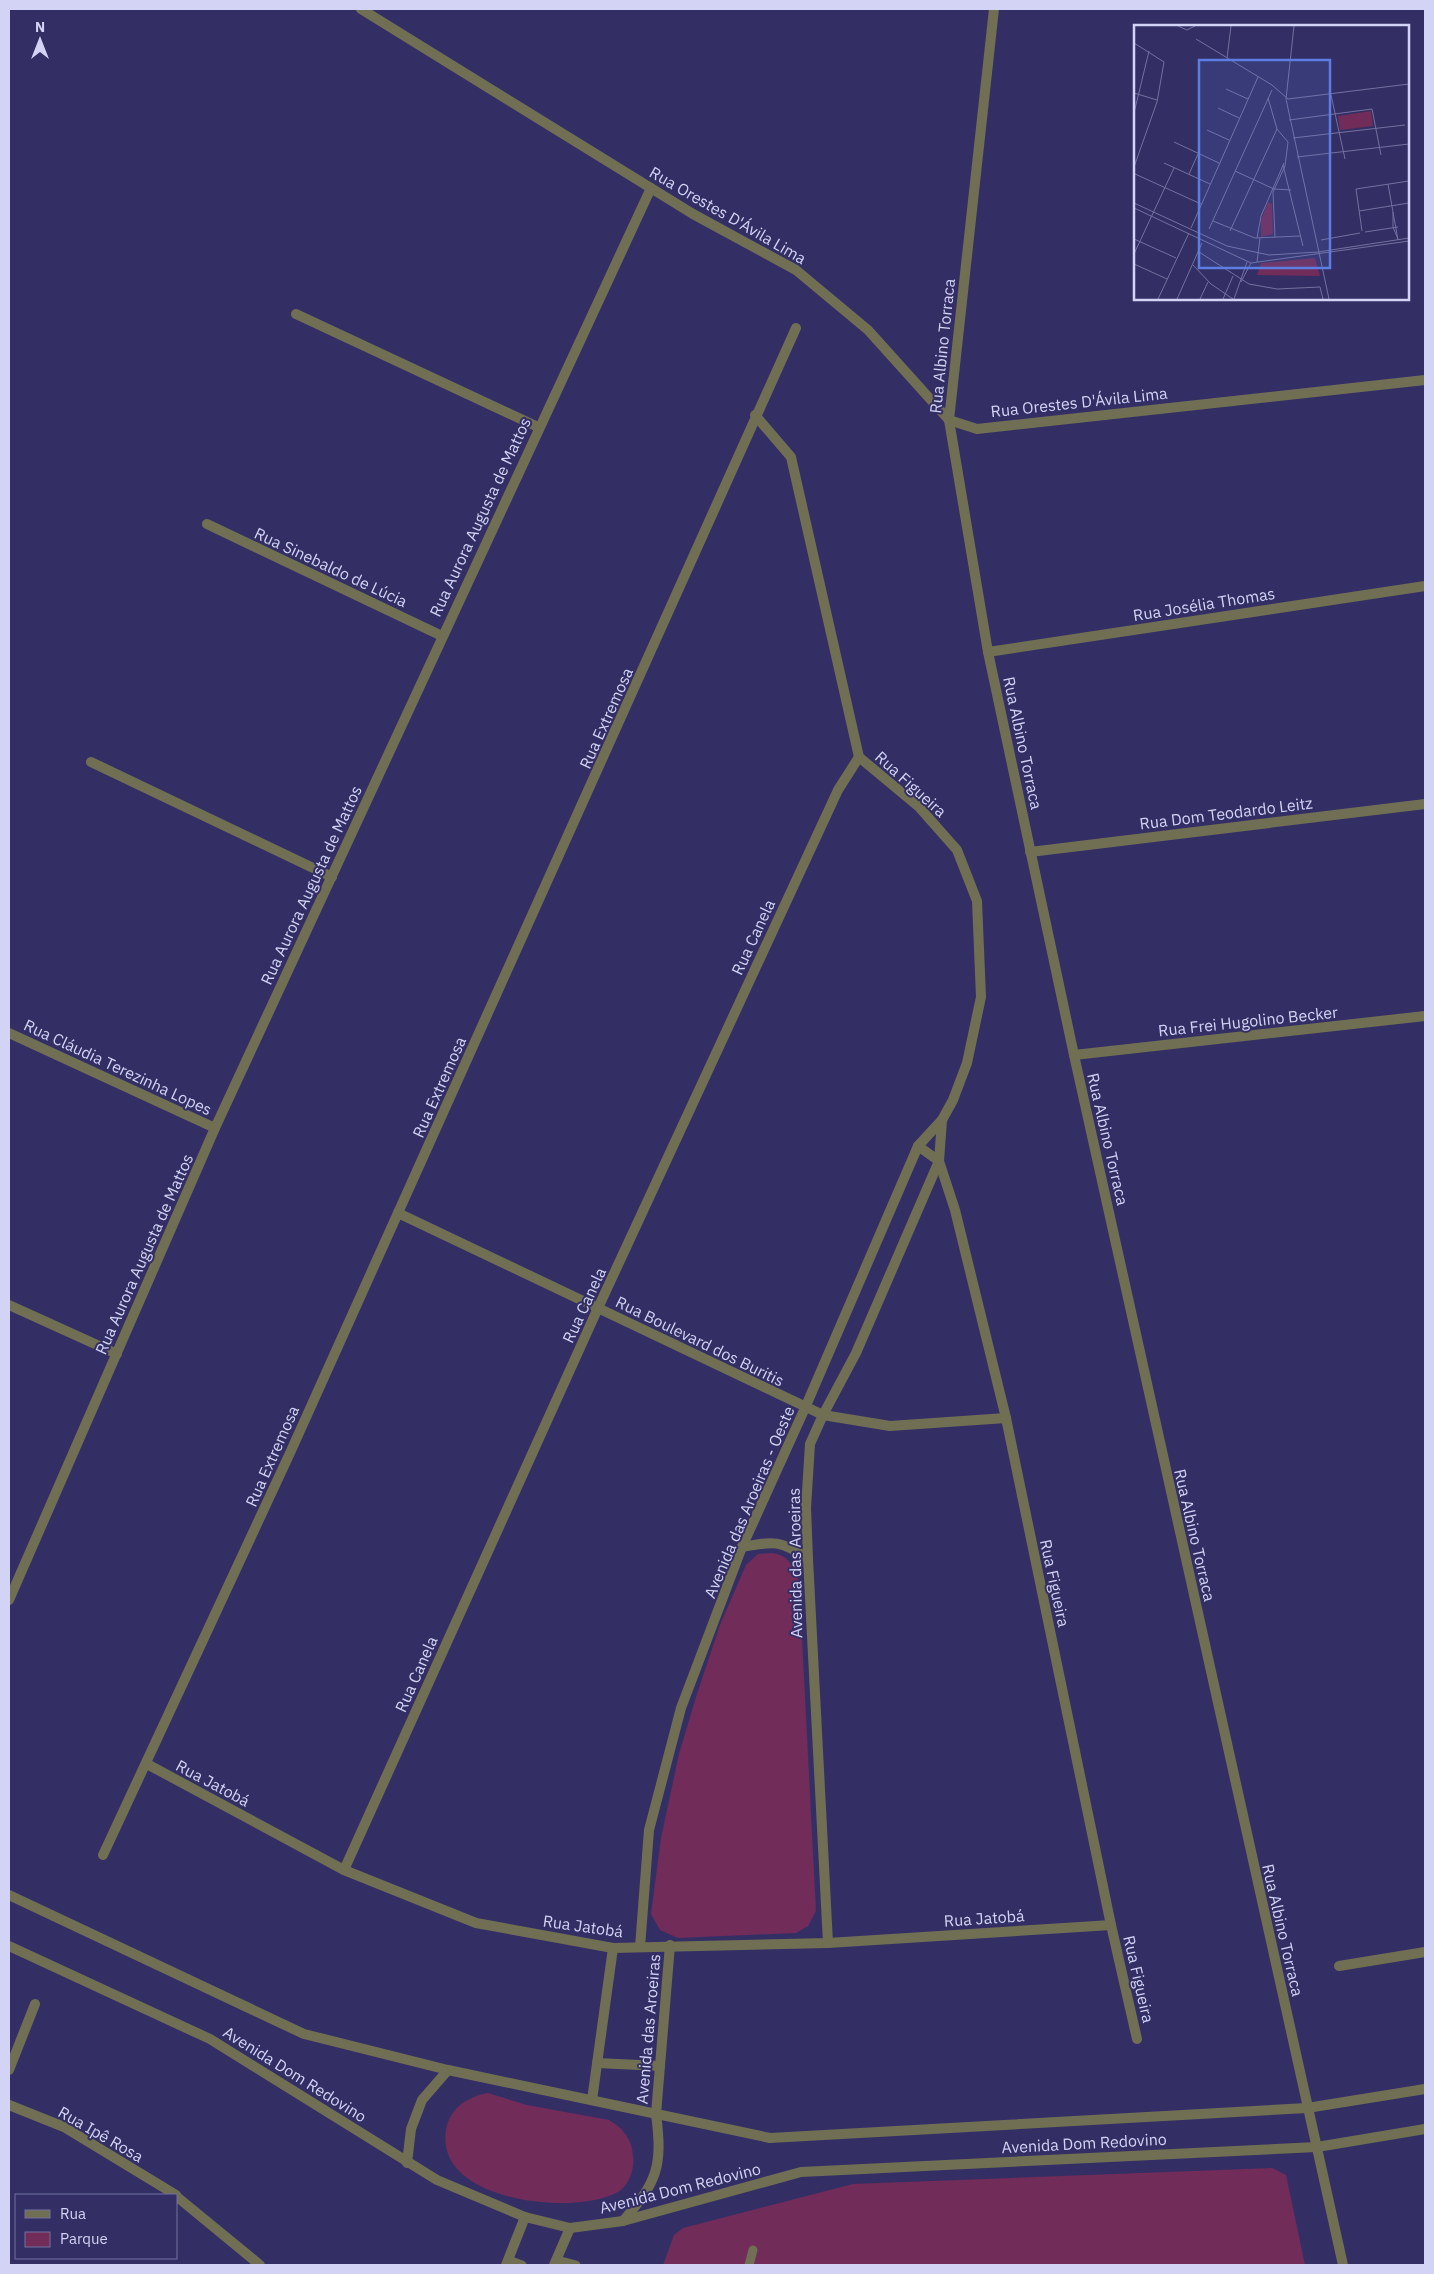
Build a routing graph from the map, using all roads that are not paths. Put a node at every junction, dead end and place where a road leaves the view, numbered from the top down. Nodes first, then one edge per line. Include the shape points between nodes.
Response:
1 (361, 9) edge
2 (994, 9) edge
3 (651, 188) junction
4 (296, 314) dead end
5 (796, 328) dead end
6 (1425, 380) edge
7 (755, 415) junction
8 (949, 420) junction
9 (538, 427) junction
10 (207, 524) dead end
11 (1425, 586) edge
12 (442, 636) junction
13 (988, 652) junction
14 (859, 757) junction
15 (91, 762) dead end
16 (1425, 804) edge
17 (1030, 852) junction
18 (332, 877) junction
19 (1425, 1016) edge
20 (9, 1033) edge
21 (1074, 1056) junction
22 (942, 1120) junction
23 (215, 1128) junction
24 (918, 1146) junction
25 (939, 1161) junction
26 (398, 1213) junction
27 (9, 1305) edge
28 (598, 1308) junction
29 (117, 1354) junction
30 (806, 1408) junction
31 (823, 1415) junction
32 (1006, 1418) junction
33 (742, 1547) junction
34 (808, 1560) junction
35 (9, 1569) edge
36 (20, 1574) junction
37 (9, 1600) edge
38 (147, 1764) junction
39 (103, 1855) dead end
40 (344, 1870) junction
41 (9, 1895) edge
42 (1111, 1925) junction
43 (828, 1943) junction
44 (9, 1946) edge
45 (670, 1946) junction
46 (640, 1947) junction
47 (612, 1948) junction
48 (1425, 1952) edge
49 (1339, 1966) dead end
50 (35, 2004) dead end
51 (1137, 2039) dead end
52 (597, 2063) junction
53 (660, 2066) junction
54 (9, 2070) edge
55 (448, 2070) junction
56 (1425, 2089) edge
57 (592, 2100) junction
58 (9, 2105) edge
59 (1307, 2108) junction
60 (656, 2114) junction
61 (1425, 2129) edge
62 (1317, 2147) junction
63 (406, 2163) junction
64 (174, 2194) edge
65 (178, 2197) edge
66 (525, 2217) junction
67 (623, 2222) junction
68 (570, 2228) junction
69 (753, 2250) dead end
70 (555, 2262) edge
71 (507, 2263) edge
72 (260, 2265) edge
73 (522, 2265) edge
74 (576, 2265) edge
75 (749, 2265) edge
76 (1343, 2265) edge

1 - 3 street, Rua Orestes D'Ávila Lima
2 - 8 street, Rua Albino Torraca
3 - 8 street, Rua Orestes D'Ávila Lima via 796,270 868,330
3 - 9 street, Rua Aurora Augusta de Mattos
4 - 9 street
5 - 7 street, Rua Extremosa
6 - 8 street, Rua Orestes D'Ávila Lima via 977,428
7 - 14 street, Rua Figueira via 791,457
7 - 26 street, Rua Extremosa
8 - 13 street, Rua Albino Torraca
9 - 12 street, Rua Aurora Augusta de Mattos
10 - 12 street, Rua Sinebaldo de Lúcia
11 - 13 street, Rua Josélia Thomas
12 - 18 street, Rua Aurora Augusta de Mattos
13 - 17 street, Rua Albino Torraca
14 - 22 street, Rua Figueira via 919,806 957,850 977,901 981,997 967,1063
14 - 28 street, Rua Canela via 838,790
15 - 18 street
16 - 17 street, Rua Dom Teodardo Leitz
17 - 21 street, Rua Albino Torraca
18 - 23 street, Rua Aurora Augusta de Mattos
19 - 21 street, Rua Frei Hugolino Becker
20 - 23 street, Rua Cláudia Terezinha Lopes
21 - 59 street, Rua Albino Torraca
22 - 24 street, Avenida das Aroeiras - Oeste
22 - 25 street, Avenida das Aroeiras
23 - 29 street, Rua Aurora Augusta de Mattos
24 - 25 street
24 - 30 street, Avenida das Aroeiras - Oeste
25 - 31 street, Avenida das Aroeiras via 856,1353
25 - 32 street, Rua Figueira via 955,1210
26 - 28 street, Rua Boulevard dos Buritis
26 - 38 street, Rua Extremosa
27 - 29 street
28 - 30 street, Rua Boulevard dos Buritis
28 - 40 street, Rua Canela
29 - 36 street, Rua Aurora Augusta de Mattos
30 - 31 street, Rua Boulevard dos Buritis
30 - 33 street, Avenida das Aroeiras - Oeste
31 - 32 street, Rua Boulevard dos Buritis via 890,1426
31 - 34 street, Avenida das Aroeiras via 810,1444 806,1508
32 - 42 street, Rua Figueira
33 - 34 street via 768,1542 789,1545
33 - 46 street, Avenida das Aroeiras - Oeste via 681,1708 651,1820
34 - 43 street, Avenida das Aroeiras
35 - 36 street
36 - 37 street, Rua Aurora Augusta de Mattos
38 - 39 street, Rua Extremosa
38 - 40 street, Rua Jatobá
40 - 47 street, Rua Jatobá via 476,1923
41 - 55 street, Avenida Dom Redovino via 304,2034
42 - 43 street, Rua Jatobá
42 - 51 street, Rua Figueira
43 - 45 street, Rua Jatobá
44 - 63 street, Avenida Dom Redovino via 210,2039
45 - 46 street, Rua Jatobá
45 - 53 street, Avenida das Aroeiras
46 - 47 street, Rua Jatobá
47 - 52 street
48 - 49 street
50 - 54 street
52 - 53 street
52 - 57 street
53 - 60 street, Avenida das Aroeiras
55 - 57 street, Avenida Dom Redovino
55 - 63 street via 422,2100 411,2129
56 - 59 street, Avenida Dom Redovino
57 - 60 street, Avenida Dom Redovino
58 - 64 street, Rua Ipê Rosa via 64,2127
59 - 60 street, Avenida Dom Redovino via 770,2138
59 - 62 street, Rua Albino Torraca
60 - 67 street, Avenida das Aroeiras via 659,2135 657,2169 647,2193
61 - 62 street, Avenida Dom Redovino
62 - 67 street, Avenida Dom Redovino via 801,2172
62 - 76 street, Rua Albino Torraca
63 - 66 street, Avenida Dom Redovino via 437,2180
65 - 72 street, Rua Ipê Rosa
66 - 68 street, Avenida Dom Redovino
66 - 71 street
67 - 68 street, Avenida Dom Redovino
68 - 70 street
69 - 75 lane
70 - 74 lane
71 - 73 lane

